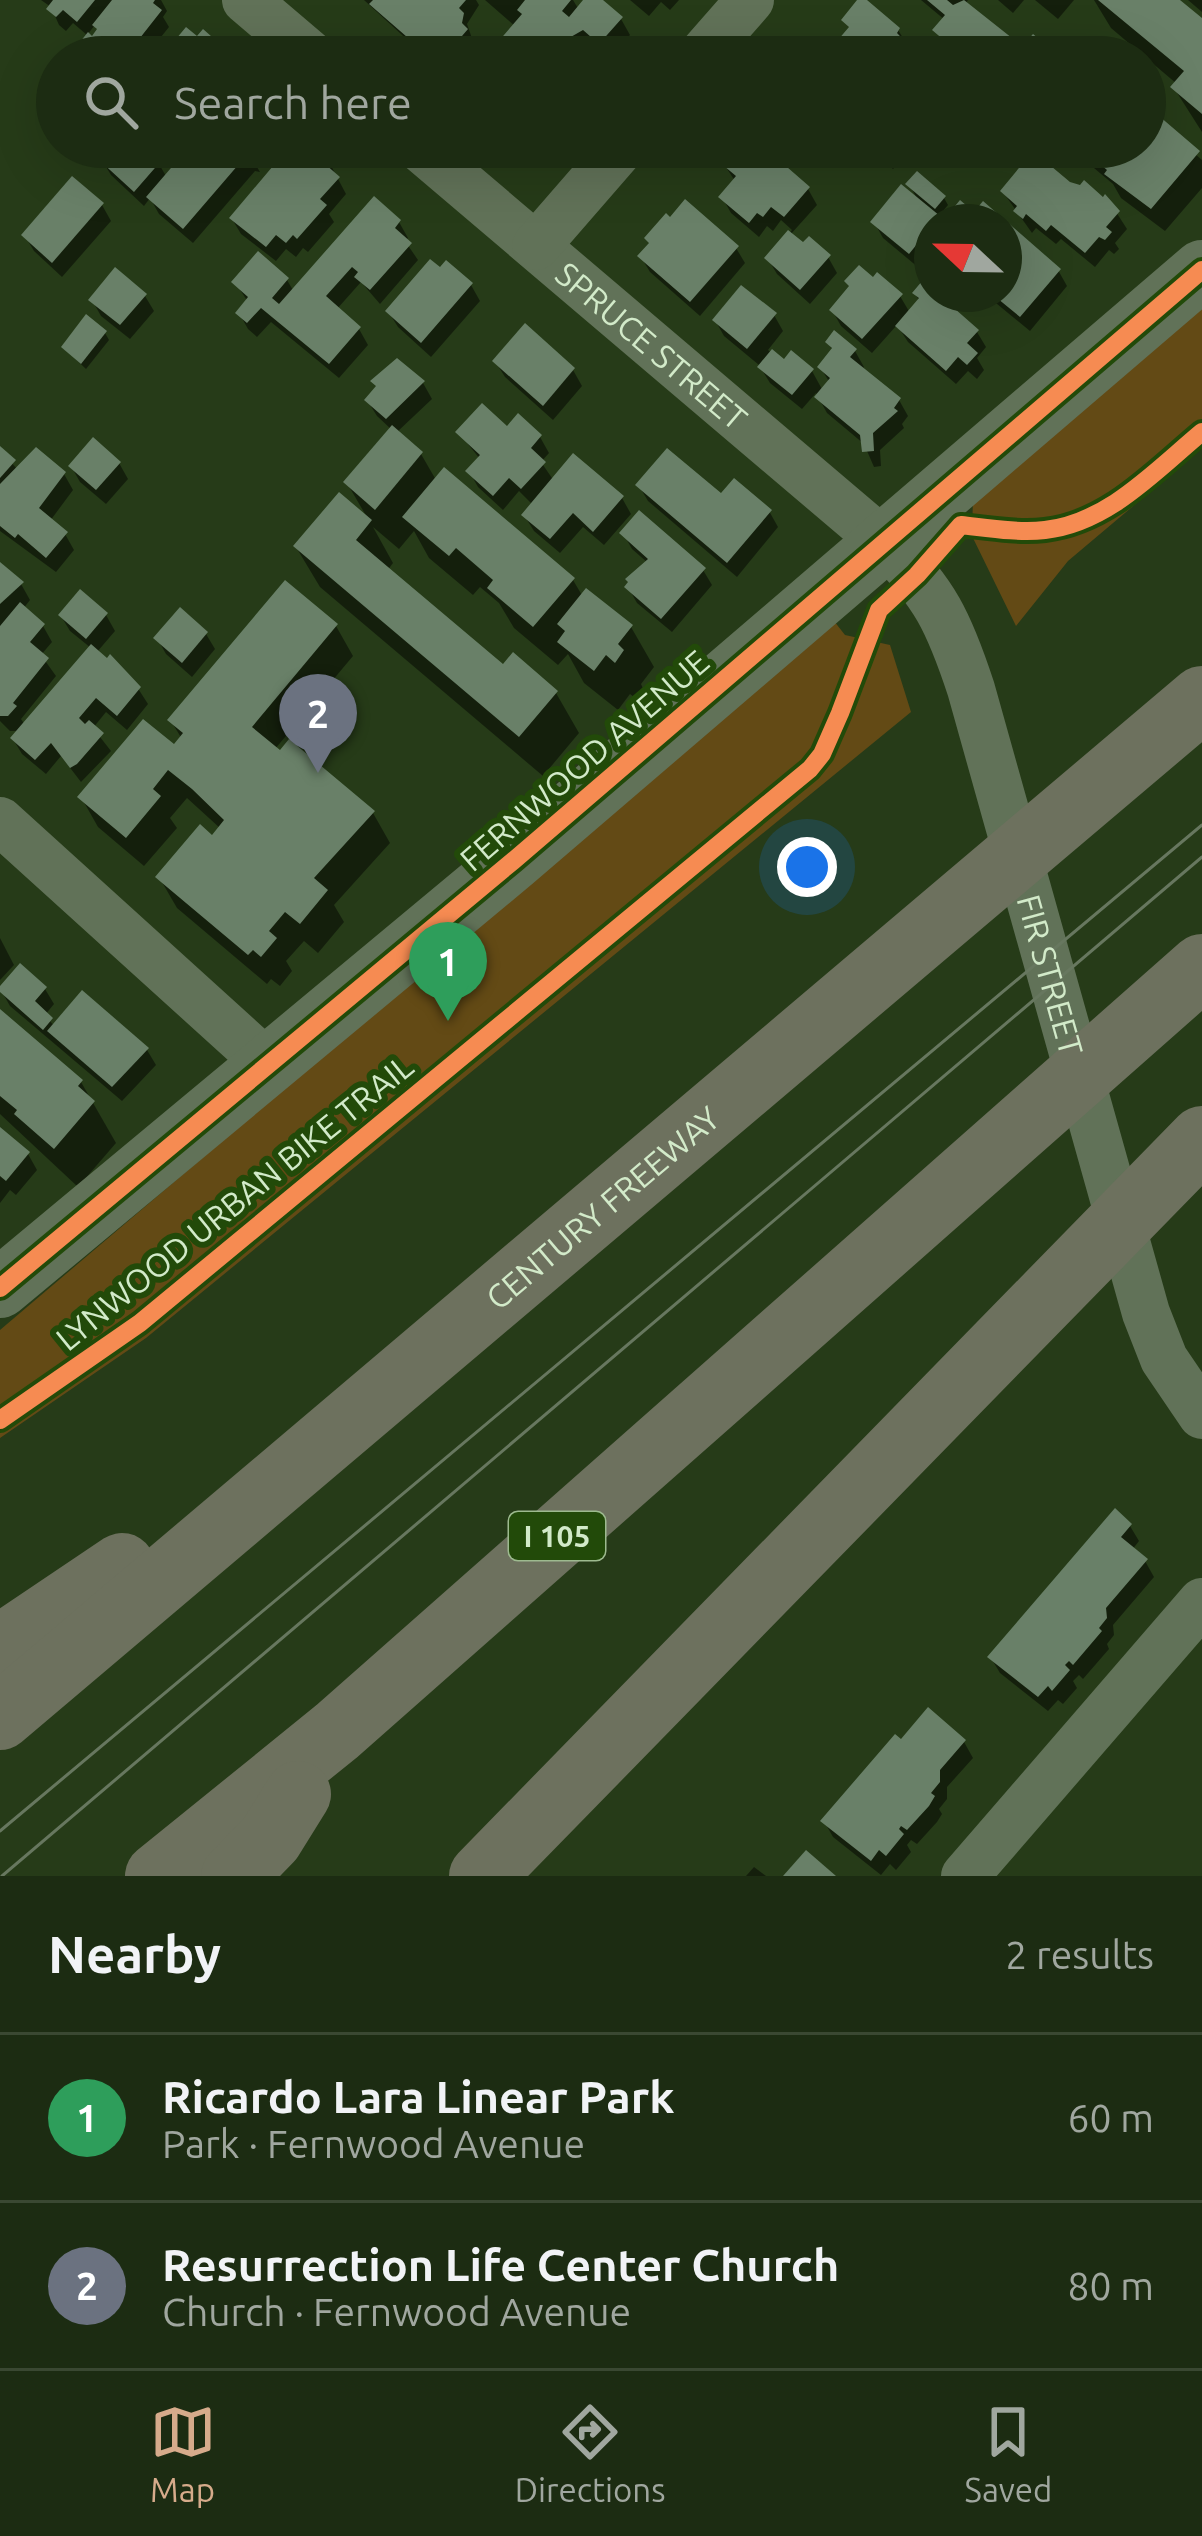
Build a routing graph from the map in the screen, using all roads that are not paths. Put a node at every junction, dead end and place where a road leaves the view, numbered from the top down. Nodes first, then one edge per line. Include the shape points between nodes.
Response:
1 (246, 0) edge
2 (750, 0) edge
3 (288, 36) edge
4 (718, 36) edge
5 (444, 168) edge
6 (604, 168) edge
7 (536, 246) junction
8 (1202, 270) edge
9 (885, 543) junction
10 (1182, 716) edge
11 (0, 821) edge
12 (1202, 968) edge
13 (268, 1064) junction
14 (1202, 1139) edge
15 (0, 1288) edge
16 (394, 1383) junction
17 (1202, 1415) edge
18 (1202, 1603) edge
19 (0, 1648) edge
20 (0, 1717) edge
21 (337, 1731) junction
22 (158, 1876) edge
23 (234, 1876) edge
24 (482, 1876) edge
25 (965, 1876) edge

1 - 3 street
2 - 4 street
5 - 7 street, SPRUCE STREET
6 - 7 street
7 - 9 street, SPRUCE STREET
8 - 9 street, FERNWOOD AVENUE
9 - 13 street, FERNWOOD AVENUE
9 - 17 street, FIR STREET via 917,575 953,635 1146,1313 1164,1359
10 - 16 highway, CENTURY FREEWAY
11 - 13 street
12 - 21 highway, I 105
13 - 15 street, FERNWOOD AVENUE
14 - 24 highway
16 - 19 highway
16 - 20 highway, CENTURY FREEWAY
18 - 25 street
21 - 22 highway, I 105
21 - 23 highway via 270,1839

